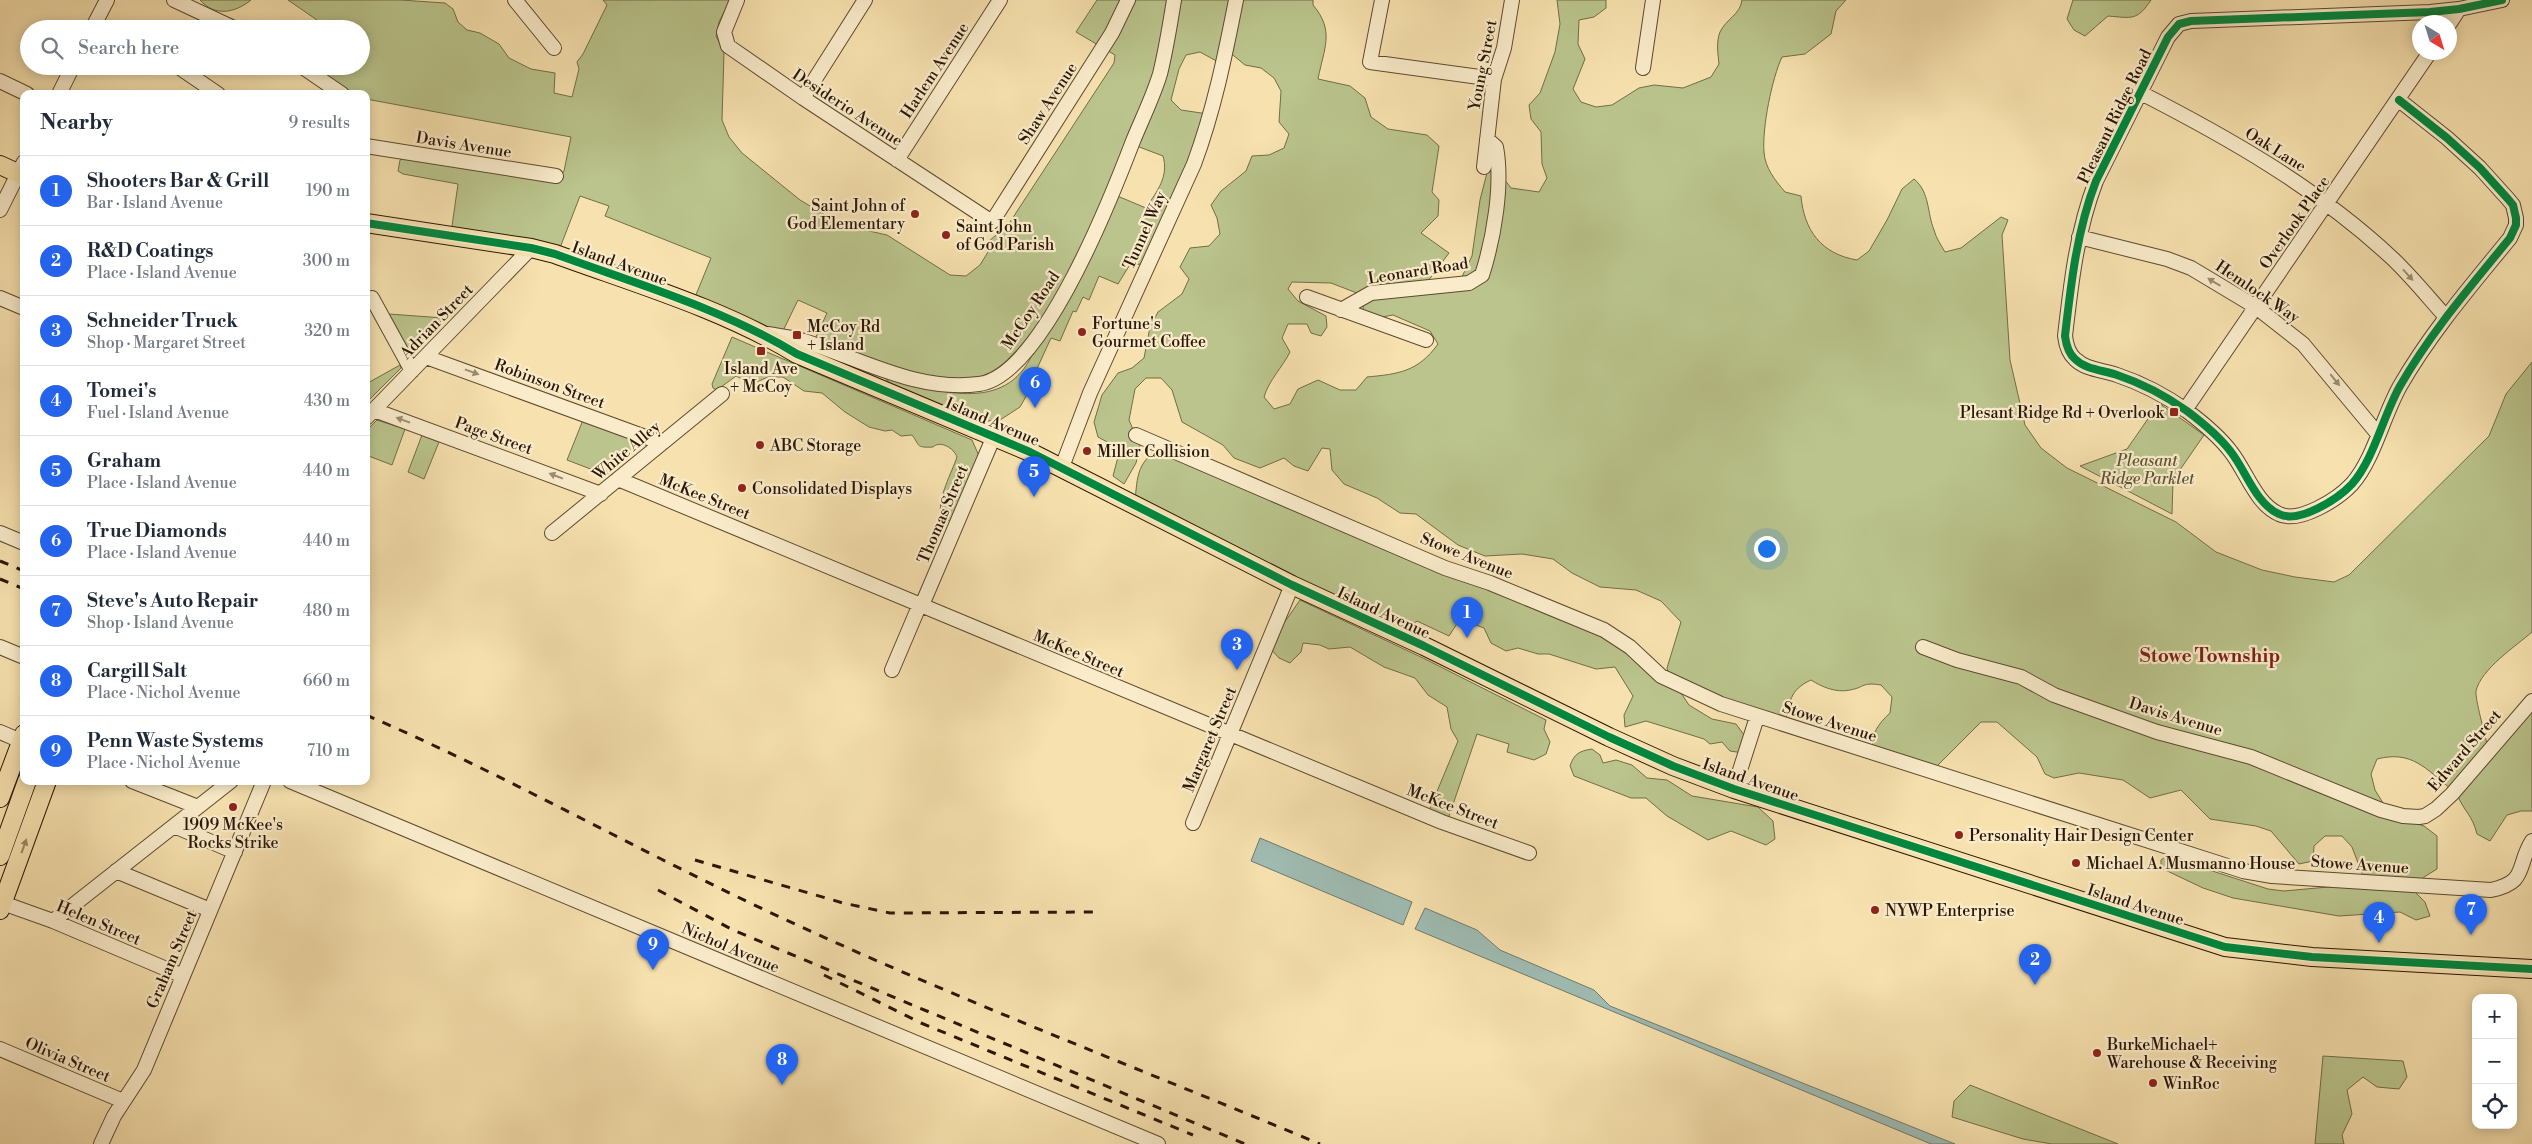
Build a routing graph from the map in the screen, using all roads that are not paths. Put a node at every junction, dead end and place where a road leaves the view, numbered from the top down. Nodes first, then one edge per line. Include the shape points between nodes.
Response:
1 (107, 0) edge
2 (174, 0) edge
3 (515, 0) edge
4 (737, 0) edge
5 (865, 0) edge
6 (1000, 0) edge
7 (1128, 0) edge
8 (1174, 0) edge
9 (1236, 0) edge
10 (1382, 0) edge
11 (1512, 0) edge
12 (1653, 0) edge
13 (2502, 0) edge
14 (2459, 9) junction
15 (2455, 15) edge
16 (97, 20) edge
17 (217, 20) edge
18 (554, 48) dead end
19 (2425, 60) edge
20 (1643, 68) dead end
21 (68, 75) edge
22 (190, 75) edge
23 (314, 75) edge
24 (1494, 79) junction
25 (0, 81) edge
26 (61, 90) edge
27 (212, 90) edge
28 (336, 90) edge
29 (20, 91) edge
30 (2139, 92) junction
31 (803, 98) junction
32 (2399, 100) junction
33 (1487, 140) junction
34 (370, 147) edge
35 (897, 160) junction
36 (0, 165) edge
37 (1484, 167) dead end
38 (20, 170) edge
39 (20, 174) edge
40 (556, 176) dead end
41 (2328, 203) junction
42 (0, 210) edge
43 (992, 222) joint
44 (370, 223) edge
45 (2079, 237) junction
46 (531, 248) junction
47 (1307, 297) dead end
48 (0, 298) edge
49 (372, 298) dead end
50 (20, 306) edge
51 (2256, 307) junction
52 (1341, 310) junction
53 (2446, 317) junction
54 (764, 334) junction
55 (1426, 340) dead end
56 (426, 357) junction
57 (412, 371) junction
58 (722, 394) dead end
59 (2185, 410) junction
60 (370, 414) edge
61 (2378, 433) junction
62 (1136, 435) dead end
63 (994, 436) junction
64 (662, 443) junction
65 (1062, 467) junction
66 (618, 479) junction
67 (601, 494) junction
68 (552, 533) dead end
69 (0, 534) edge
70 (20, 542) edge
71 (1292, 585) junction
72 (921, 605) junction
73 (0, 647) edge
74 (1922, 647) dead end
75 (20, 655) edge
76 (892, 670) dead end
77 (2532, 701) edge
78 (1757, 717) junction
79 (0, 732) edge
80 (1230, 734) junction
81 (19, 736) edge
82 (26, 785) edge
83 (46, 785) edge
84 (142, 785) edge
85 (226, 785) edge
86 (262, 785) edge
87 (300, 785) edge
88 (1734, 789) junction
89 (0, 798) edge
90 (198, 807) junction
91 (2420, 817) joint
92 (1193, 823) dead end
93 (174, 826) junction
94 (2532, 841) edge
95 (235, 852) junction
96 (1529, 853) dead end
97 (0, 856) edge
98 (116, 871) junction
99 (1, 905) edge
100 (210, 910) junction
101 (53, 921) junction
102 (2532, 969) edge
103 (183, 976) junction
104 (0, 1049) edge
105 (123, 1101) junction
106 (101, 1144) edge
107 (1158, 1144) edge

1 - 16 street
2 - 17 street
3 - 18 street
4 - 31 street, Desiderio Avenue via 724,32 728,46
5 - 31 street
6 - 35 street, Harlem Avenue
7 - 43 street, Shaw Avenue via 1112,34
8 - 54 street, McCoy Road via 1159,76 1087,255 1056,307 1010,369 997,379 982,384 936,383 873,367 803,341
9 - 65 street, Tunnel Way via 1216,97 1199,149 1090,393
10 - 24 street via 1370,62
11 - 24 street, Young Street via 1504,48
12 - 20 street
13 - 14 street, Pleasant Ridge Road
14 - 15 street
14 - 30 street, Pleasant Ridge Road via 2184,22 2173,29
19 - 32 street, Overlook Place
21 - 26 street
22 - 27 street
23 - 28 street
24 - 33 street, Young Street
25 - 29 street
30 - 41 street, Oak Lane via 2264,160
30 - 45 street, Pleasant Ridge Road via 2096,181
31 - 35 street, Desiderio Avenue
32 - 41 street, Overlook Place
32 - 53 street, Pleasant Ridge Road via 2480,168 2508,199 2515,212 2516,225 2510,238
33 - 37 street, Young Street
33 - 52 street, Leonard Road via 1496,146 1499,177 1489,254 1482,275 1469,283 1371,293
34 - 40 street, Davis Avenue
35 - 43 street, Desiderio Avenue
36 - 38 main road
39 - 42 street
41 - 51 street, Overlook Place
41 -> 53 street, Oak Lane via 2393,259
44 - 46 main road, Island Avenue
51 -> 45 street, Hemlock Way via 2191,268
45 - 59 street, Pleasant Ridge Road via 2065,336 2067,348 2084,366 2152,390
46 - 54 main road, Island Avenue via 666,295
46 - 56 street, Adrian Street
47 - 52 street
48 - 50 street
49 - 57 street
51 - 59 street, Overlook Place
51 -> 61 street, Hemlock Way via 2303,344
52 - 55 street
53 - 61 street, Pleasant Ridge Road via 2420,352
54 - 63 main road, Island Avenue via 797,354
56 - 57 street, Adrian Street
56 -> 64 street, Robinson Street
57 - 60 street, Adrian Street
58 - 64 street, White Alley
59 - 61 street, Pleasant Ridge Road via 2231,451 2266,506 2280,515 2294,517 2311,513 2350,486 2362,471
67 -> 60 street, Page Street
62 - 78 street, Stowe Avenue via 1434,564 1490,583 1604,630 1630,647 1672,683
63 - 65 main road, Island Avenue
63 - 72 street, Thomas Street
64 - 66 street, White Alley
65 - 71 main road, Island Avenue
66 - 67 street, White Alley
66 - 72 street, McKee Street
67 - 68 street, White Alley
69 - 70 street
71 - 80 street, Margaret Street
71 - 88 main road, Island Avenue via 1609,737
72 - 76 street, Thomas Street
72 - 80 street, McKee Street
73 - 75 street
74 - 91 street, Davis Avenue via 2021,677 2054,695 2157,732 2252,757 2381,810
77 - 91 street, Edward Street via 2452,794
78 - 88 street
78 - 94 street, Stowe Avenue via 2257,874 2491,890 2508,886 2519,875
79 - 81 street
80 - 92 street, Margaret Street
80 - 96 street, McKee Street via 1442,822
81 - 89 main road
82 - 97 main road
99 -> 83 main road
84 - 90 street
85 - 90 street
86 - 95 street, Graham Street
87 - 107 street, Nichol Avenue
88 - 102 main road, Island Avenue via 2225,947 2312,957
90 - 93 street
93 - 95 street
93 - 98 street
95 - 100 street, Graham Street
98 - 100 street
98 - 101 street
99 - 101 street, Helen Street
100 - 103 street, Graham Street
101 - 103 street, Helen Street
103 - 105 street, Graham Street via 144,1070
104 - 105 street, Olivia Street
105 - 106 street, Graham Street

